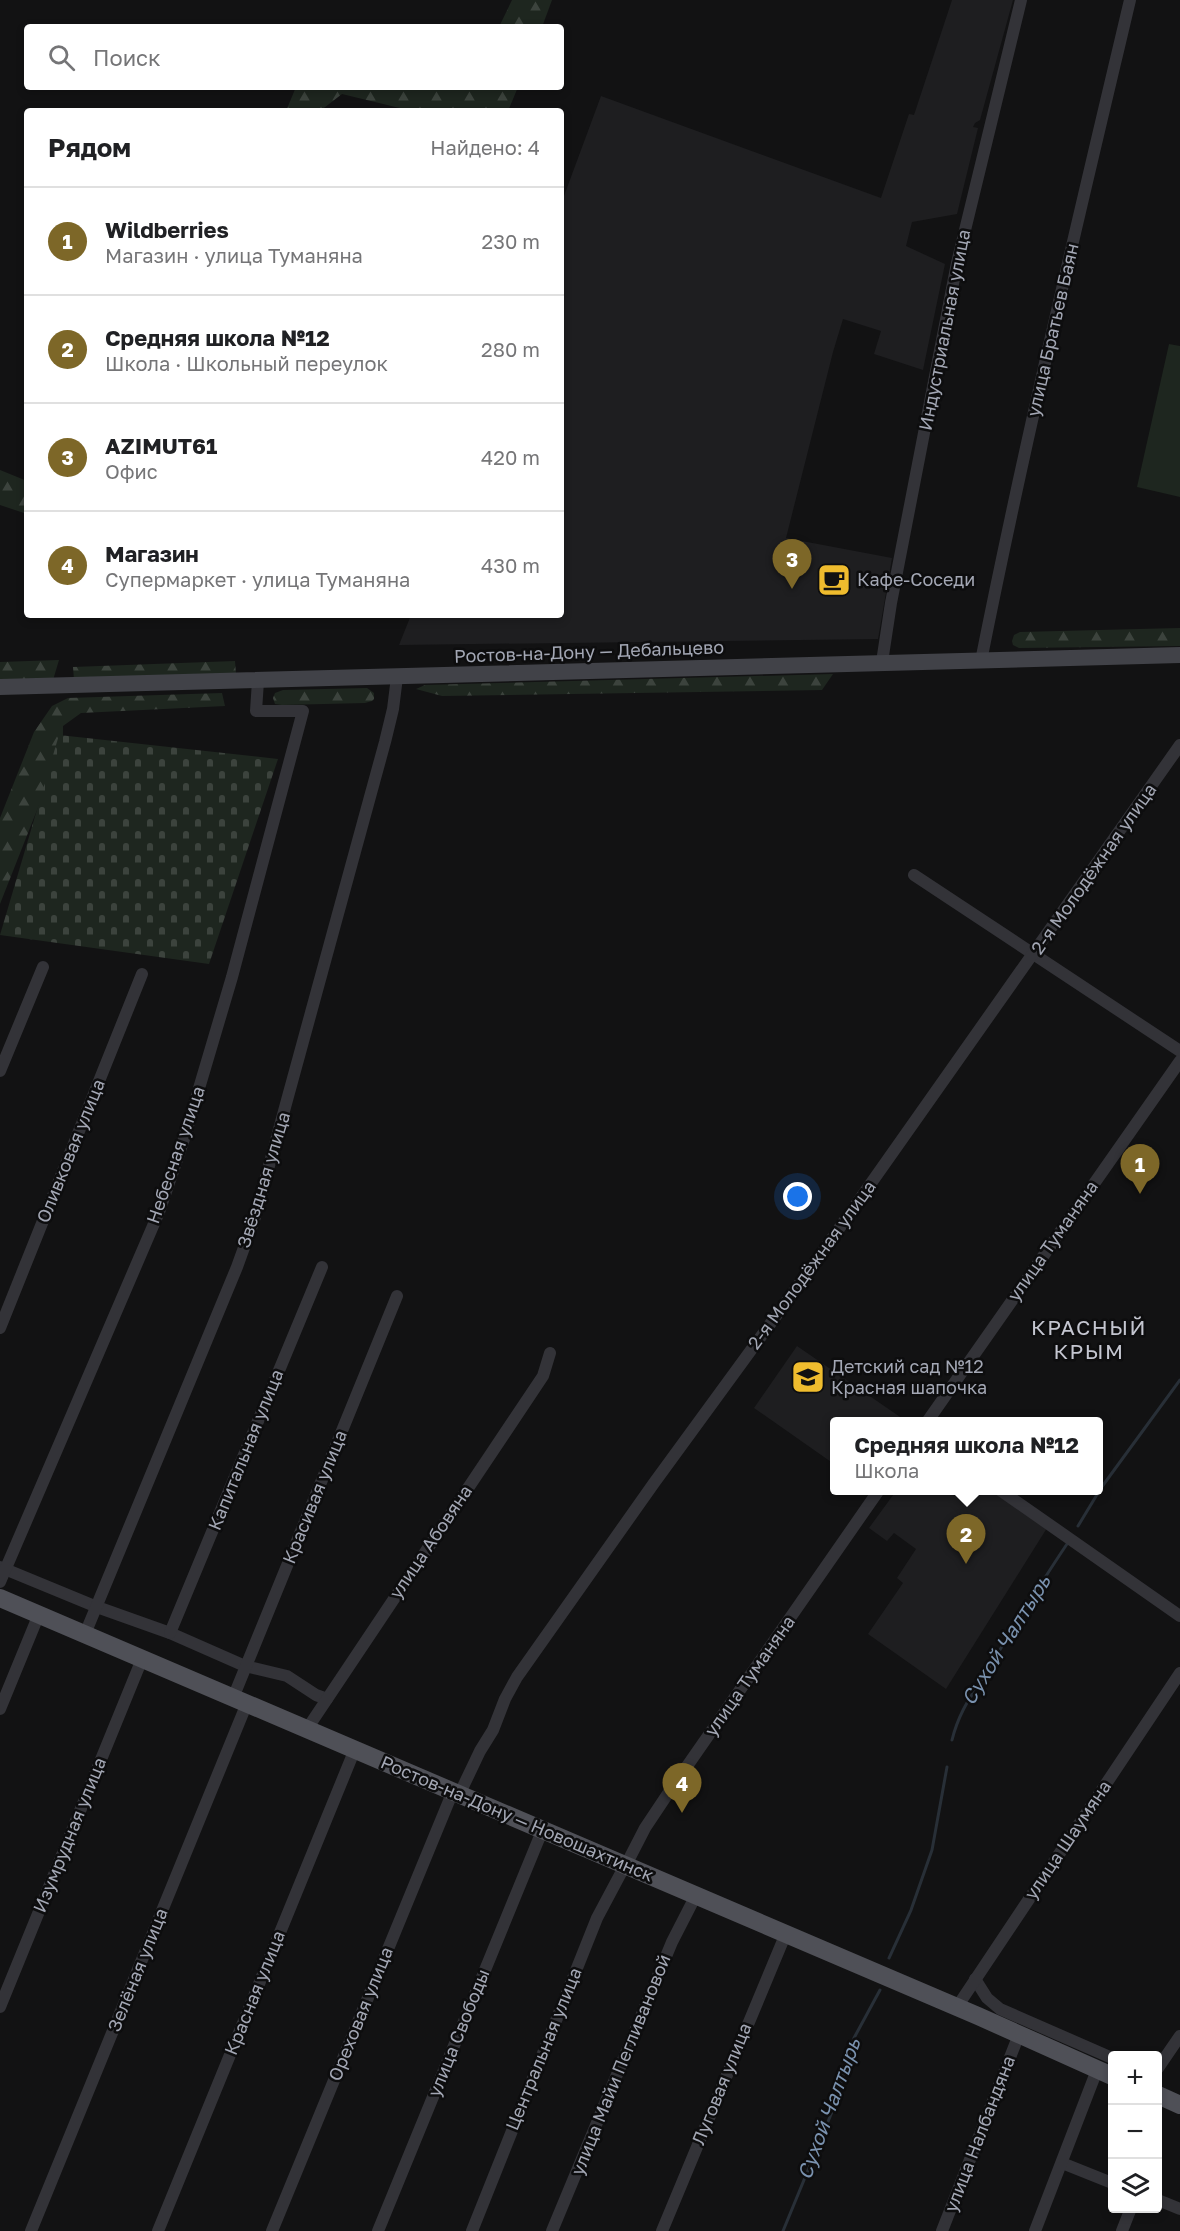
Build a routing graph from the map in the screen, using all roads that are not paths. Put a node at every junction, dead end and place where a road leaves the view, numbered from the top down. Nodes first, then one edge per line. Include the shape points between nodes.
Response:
1 (1021, 0) edge
2 (1130, 0) edge
3 (1180, 655) edge
4 (981, 661) junction
5 (882, 662) junction
6 (397, 677) junction
7 (258, 681) junction
8 (0, 687) edge
9 (1180, 745) edge
10 (914, 875) dead end
11 (1034, 954) junction
12 (43, 967) dead end
13 (142, 974) dead end
14 (1180, 1051) edge
15 (1180, 1061) edge
16 (0, 1071) edge
17 (322, 1267) dead end
18 (397, 1296) dead end
19 (0, 1328) edge
20 (550, 1353) dead end
21 (931, 1417) edge
22 (876, 1495) edge
23 (1006, 1495) edge
24 (3, 1568) edge
25 (0, 1582) edge
26 (0, 1598) edge
27 (0, 1604) edge
28 (97, 1607) junction
29 (1180, 1616) edge
30 (36, 1619) junction
31 (170, 1633) junction
32 (85, 1634) junction
33 (140, 1664) junction
34 (245, 1666) junction
35 (1180, 1673) edge
36 (327, 1699) junction
37 (239, 1703) junction
38 (0, 1709) edge
39 (307, 1729) junction
40 (353, 1754) junction
41 (455, 1795) junction
42 (540, 1836) junction
43 (624, 1868) junction
44 (693, 1900) junction
45 (784, 1938) junction
46 (975, 1980) junction
47 (0, 2007) edge
48 (957, 2007) junction
49 (1180, 2036) edge
50 (1025, 2039) junction
51 (1108, 2056) edge
52 (1162, 2062) edge
53 (1105, 2073) edge
54 (1162, 2097) edge
55 (1180, 2105) edge
56 (1062, 2163) junction
57 (1108, 2180) edge
58 (1162, 2202) edge
59 (1180, 2209) edge
60 (1129, 2213) edge
61 (31, 2231) edge
62 (158, 2231) edge
63 (272, 2231) edge
64 (378, 2231) edge
65 (472, 2231) edge
66 (552, 2231) edge
67 (662, 2231) edge
68 (942, 2231) edge
69 (1035, 2231) edge
70 (1122, 2231) edge

1 - 5 street, Индустриальная улица via 957,263
2 - 4 street, улица Братьев Баян
3 - 4 street, Ростов-на-Дону — Дебальцево
4 - 5 street, Ростов-на-Дону — Дебальцево
5 - 6 street, Ростов-на-Дону — Дебальцево
6 - 7 street, Ростов-на-Дону — Дебальцево
6 - 28 street, Звёздная улица via 393,710 255,1217
7 - 8 street, Ростов-на-Дону — Дебальцево
7 - 24 street, Небесная улица via 256,711 303,711 232,977 163,1202
9 - 11 street, 2-я Молодёжная улица
10 - 11 street
11 - 14 street
11 - 41 street, 2-я Молодёжная улица via 517,1677 493,1730
12 - 16 street
13 - 19 street, Оливковая улица
15 - 21 street, улица Туманяна
17 - 31 street, Капитальная улица
18 - 34 street, Красивая улица
20 - 36 street, улица Абовяна via 543,1376
22 - 43 street, улица Туманяна via 645,1828
23 - 29 street
24 - 25 street, Небесная улица
24 - 28 street
26 - 32 main road, Ростов-на-Дону — Новошахтинск
27 - 30 main road, Ростов-на-Дону — Новошахтинск
28 - 31 street
28 - 32 street, Звёздная улица
30 - 33 main road, Ростов-на-Дону — Новошахтинск
30 - 38 street
31 - 34 street
32 - 37 main road, Ростов-на-Дону — Новошахтинск
33 - 37 main road, Ростов-на-Дону — Новошахтинск
33 - 47 street, Изумрудная улица
34 - 36 street via 287,1676
34 - 37 street, Красивая улица
35 - 46 street, улица Шаумяна
36 - 39 street, улица Абовяна
37 - 39 main road, Ростов-на-Дону — Новошахтинск
37 - 40 main road, Ростов-на-Дону — Новошахтинск
37 - 61 street, Зелёная улица
39 - 41 main road, Ростов-на-Дону — Новошахтинск
40 - 41 main road, Ростов-на-Дону — Новошахтинск
40 - 62 street, Красная улица
41 - 42 main road, Ростов-на-Дону — Новошахтинск
41 - 43 main road, Ростов-на-Дону — Новошахтинск
41 - 63 street, Ореховая улица
42 - 43 main road, Ростов-на-Дону — Новошахтинск
42 - 64 street, улица Свободы
43 - 44 main road, Ростов-на-Дону — Новошахтинск
43 - 48 main road, Ростов-на-Дону — Новошахтинск
43 - 65 street, Центральная улица via 597,1918
44 - 45 main road, Ростов-на-Дону — Новошахтинск
44 - 66 street, улица Майи Пегливановой
45 - 50 main road, Ростов-на-Дону — Новошахтинск
45 - 67 street, Луговая улица
46 - 48 street, улица Шаумяна
46 - 51 street via 987,1998 1000,2008
48 - 50 main road, Ростов-на-Дону — Новошахтинск
49 - 52 street
50 - 53 main road, Ростов-на-Дону — Новошахтинск
50 - 68 street, улица Налбандяна
53 - 56 street
54 - 55 main road
56 - 57 street
56 - 69 street
58 - 59 street
60 - 70 street

